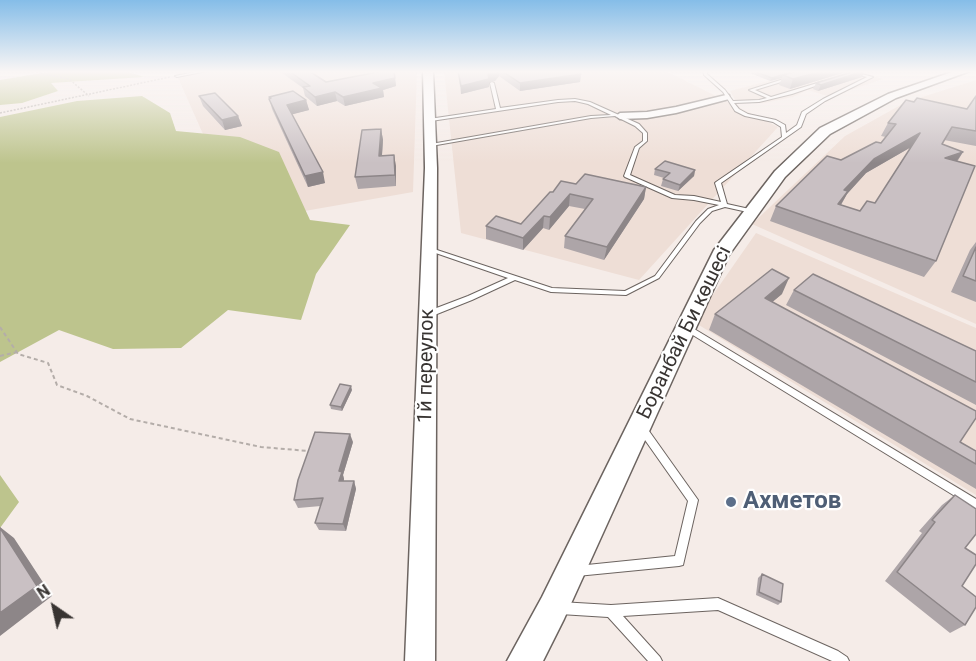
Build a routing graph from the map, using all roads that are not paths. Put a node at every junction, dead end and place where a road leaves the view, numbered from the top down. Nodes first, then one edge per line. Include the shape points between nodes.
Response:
1 (430, 102) edge
2 (496, 102) edge
3 (561, 102) edge
4 (584, 102) edge
5 (714, 102) edge
6 (731, 102) edge
7 (821, 102) edge
8 (881, 102) edge
9 (498, 110) junction
10 (620, 116) junction
11 (431, 120) junction
12 (784, 137) junction
13 (431, 145) junction
14 (725, 205) junction
15 (752, 211) junction
16 (429, 249) junction
17 (514, 278) junction
18 (428, 314) junction
19 (686, 327) junction
20 (639, 424) junction
21 (976, 504) edge
22 (569, 572) junction
23 (553, 608) junction
24 (611, 611) junction
25 (420, 661) edge
26 (524, 661) edge
27 (656, 661) edge
28 (843, 661) edge

1 - 11 street, 1й переулок
2 - 9 lane
3 - 9 lane
4 - 10 lane
5 - 10 street via 647,115
6 - 12 lane via 747,115 783,126
7 - 12 lane via 804,113 799,126
8 - 15 main road, Боранбай Би көшесі via 825,131 780,174
9 - 11 lane
10 - 13 lane via 591,117
10 - 14 lane via 645,133 645,141 637,147 627,176 674,197
11 - 13 street, 1й переулок
12 - 14 lane via 718,183
13 - 16 street, 1й переулок
14 - 15 lane
14 - 17 lane via 710,210 657,277 626,293 550,290
15 - 19 main road, Боранбай Би көшесі via 720,254
16 - 17 lane
16 - 18 street, 1й переулок
17 - 18 lane
18 - 25 street, 1й переулок
19 - 20 main road, Боранбай Би көшесі
19 - 21 lane
20 - 22 main road, Боранбай Би көшесі
20 - 22 lane via 693,500 679,561
22 - 23 main road, Боранбай Би көшесі
23 - 24 lane
23 - 26 main road, Боранбай Би көшесі
24 - 27 lane
24 - 28 lane via 718,604

